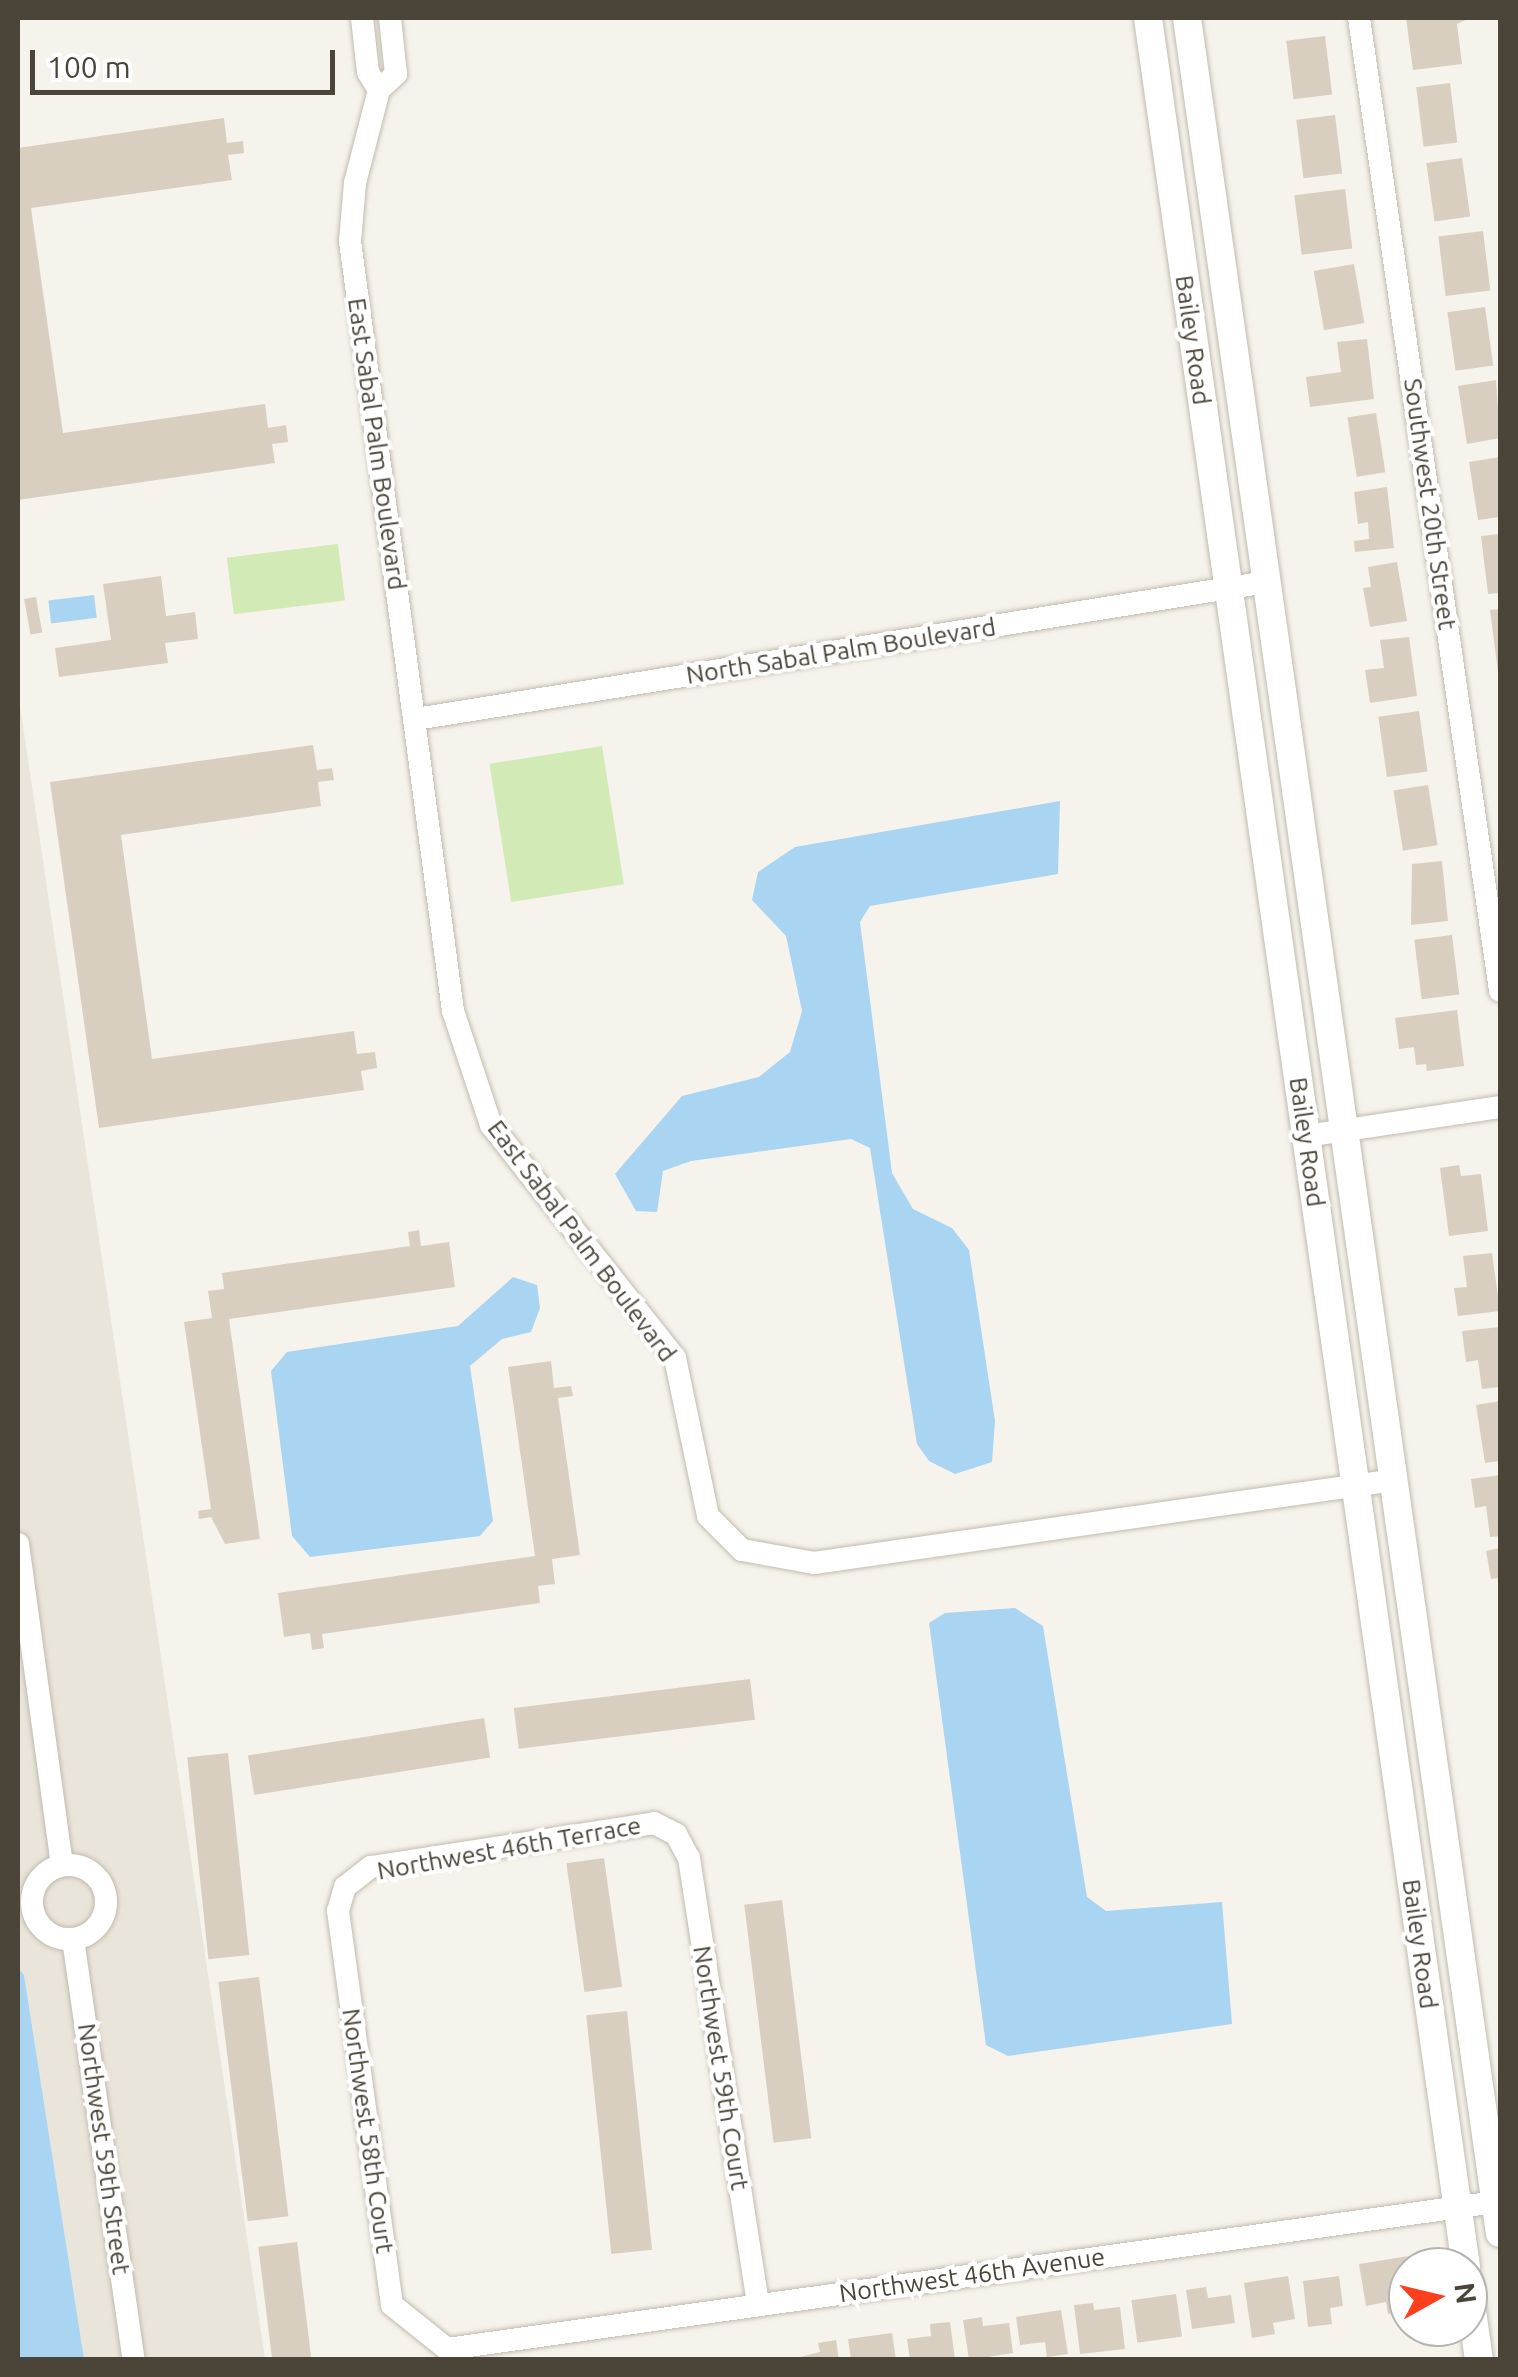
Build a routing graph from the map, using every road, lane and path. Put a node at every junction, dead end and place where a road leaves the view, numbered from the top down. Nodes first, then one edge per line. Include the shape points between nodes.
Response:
1 (362, 18) edge
2 (390, 18) edge
3 (1148, 18) edge
4 (1191, 18) edge
5 (1359, 18) edge
6 (379, 90) junction
7 (1267, 582) junction
8 (1228, 588) junction
9 (416, 720) junction
10 (1492, 866) edge
11 (1500, 991) edge
12 (1500, 1107) edge
13 (1344, 1130) junction
14 (1306, 1136) junction
15 (1394, 1480) junction
16 (1355, 1485) junction
17 (18, 1544) edge
18 (676, 1834) joint
19 (62, 1865) junction
20 (345, 1888) joint
21 (73, 1939) junction
22 (1496, 2202) junction
23 (1458, 2207) junction
24 (1500, 2233) edge
25 (1463, 2247) edge
26 (758, 2305) junction
27 (448, 2354) edge
28 (134, 2360) edge

1 - 6 street via 368,72
2 - 6 street, East Sabal Palm Boulevard via 396,74
3 - 8 street, Bailey Road
4 - 7 street, Bailey Road
5 - 10 street, Southwest 20th Street
6 - 9 street, East Sabal Palm Boulevard via 355,182 350,241
7 - 8 street, North Sabal Palm Boulevard
7 - 13 street, Bailey Road
8 - 9 street, North Sabal Palm Boulevard
8 - 14 street, Bailey Road
9 - 16 street, East Sabal Palm Boulevard via 453,1011 482,1104 491,1125 676,1358 708,1516 742,1550 814,1563
10 - 11 street, Southwest 20th Street
12 - 13 street
13 - 14 street
13 - 15 street, Bailey Road
14 - 16 street, Bailey Road
15 - 16 street, East Sabal Palm Boulevard
15 - 22 street, Bailey Road
16 - 23 street, Bailey Road
17 - 19 street
18 - 20 street, Northwest 46th Terrace via 654,1823 372,1867
18 - 26 street, Northwest 59th Court via 689,1858
19 - 21 street via 42,1876 32,1907 51,1935
19 - 21 street via 92,1873 104,1891 100,1922
20 - 27 street, Northwest 58th Court via 338,1911 392,2305
21 - 28 street, Northwest 59th Street
22 - 23 street, Northwest 46th Avenue
22 - 24 street, Bailey Road
23 - 25 street, Bailey Road
23 - 26 street, Northwest 46th Avenue
26 - 27 street, Northwest 46th Avenue

